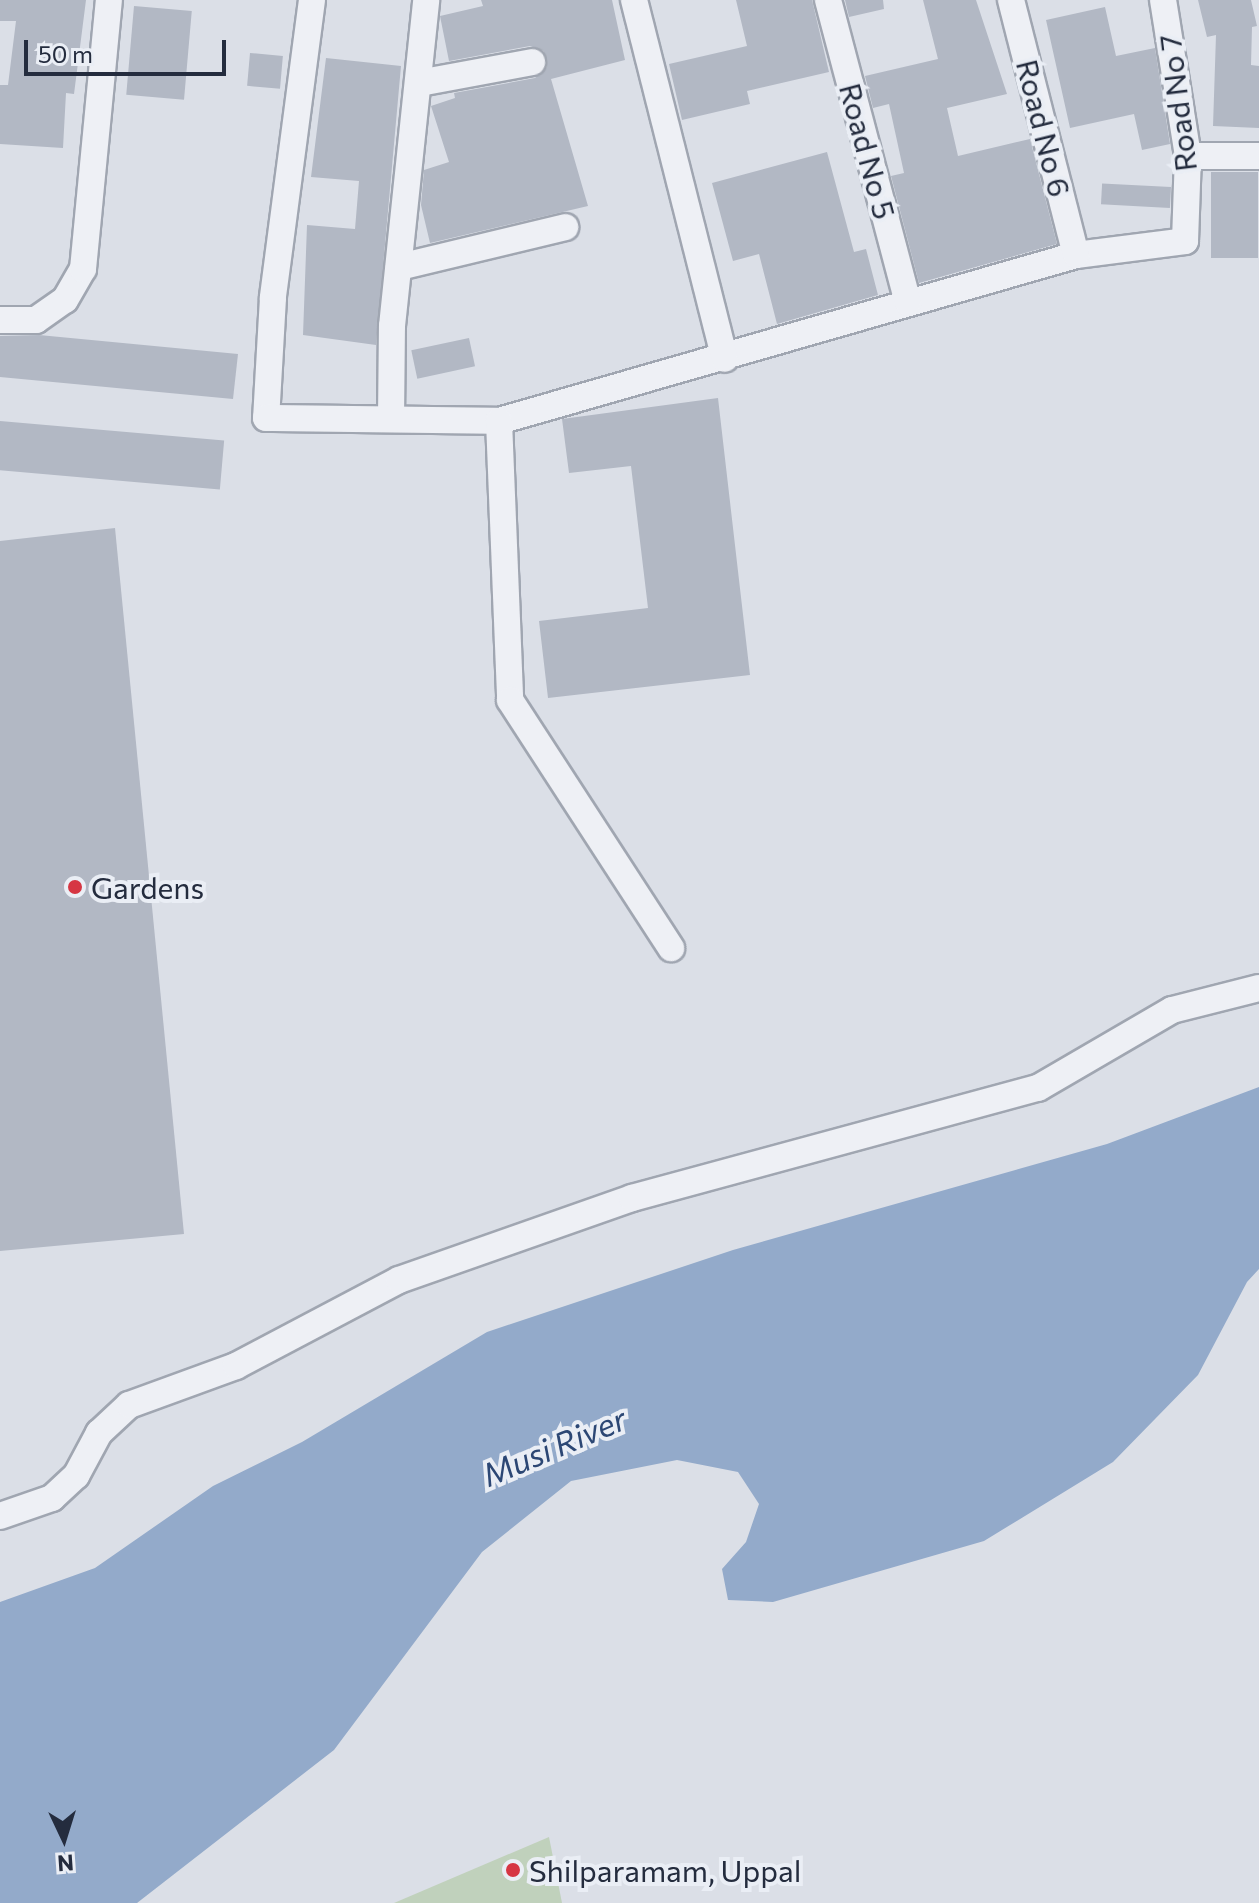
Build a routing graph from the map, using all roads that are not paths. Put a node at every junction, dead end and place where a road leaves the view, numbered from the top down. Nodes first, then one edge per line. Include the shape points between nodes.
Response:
1 (109, 0) edge
2 (312, 0) edge
3 (426, 0) edge
4 (634, 0) edge
5 (828, 0) edge
6 (1011, 0) edge
7 (1163, 0) edge
8 (532, 62) dead end
9 (419, 83) junction
10 (1188, 156) junction
11 (1259, 156) edge
12 (565, 227) dead end
13 (1076, 255) junction
14 (399, 267) junction
15 (908, 303) junction
16 (0, 320) edge
17 (725, 359) junction
18 (391, 419) junction
19 (499, 421) junction
20 (671, 948) dead end
21 (1259, 988) edge
22 (0, 1516) edge

1 - 16 street via 83,269 65,300 36,320
2 - 18 street via 273,298 266,418
3 - 9 street
4 - 17 street
5 - 15 street, Road No 5
6 - 13 street, Road No 6
7 - 10 street, Road No 7
8 - 9 street
9 - 14 street
10 - 11 street
10 - 13 street, Road No 7 via 1185,241
12 - 14 street
13 - 15 street
14 - 18 street
15 - 17 street
17 - 19 street
18 - 19 street
19 - 20 street via 510,700
21 - 22 street via 1172,1010 1038,1088 632,1198 399,1280 236,1366 129,1405 99,1433 76,1476 52,1498

